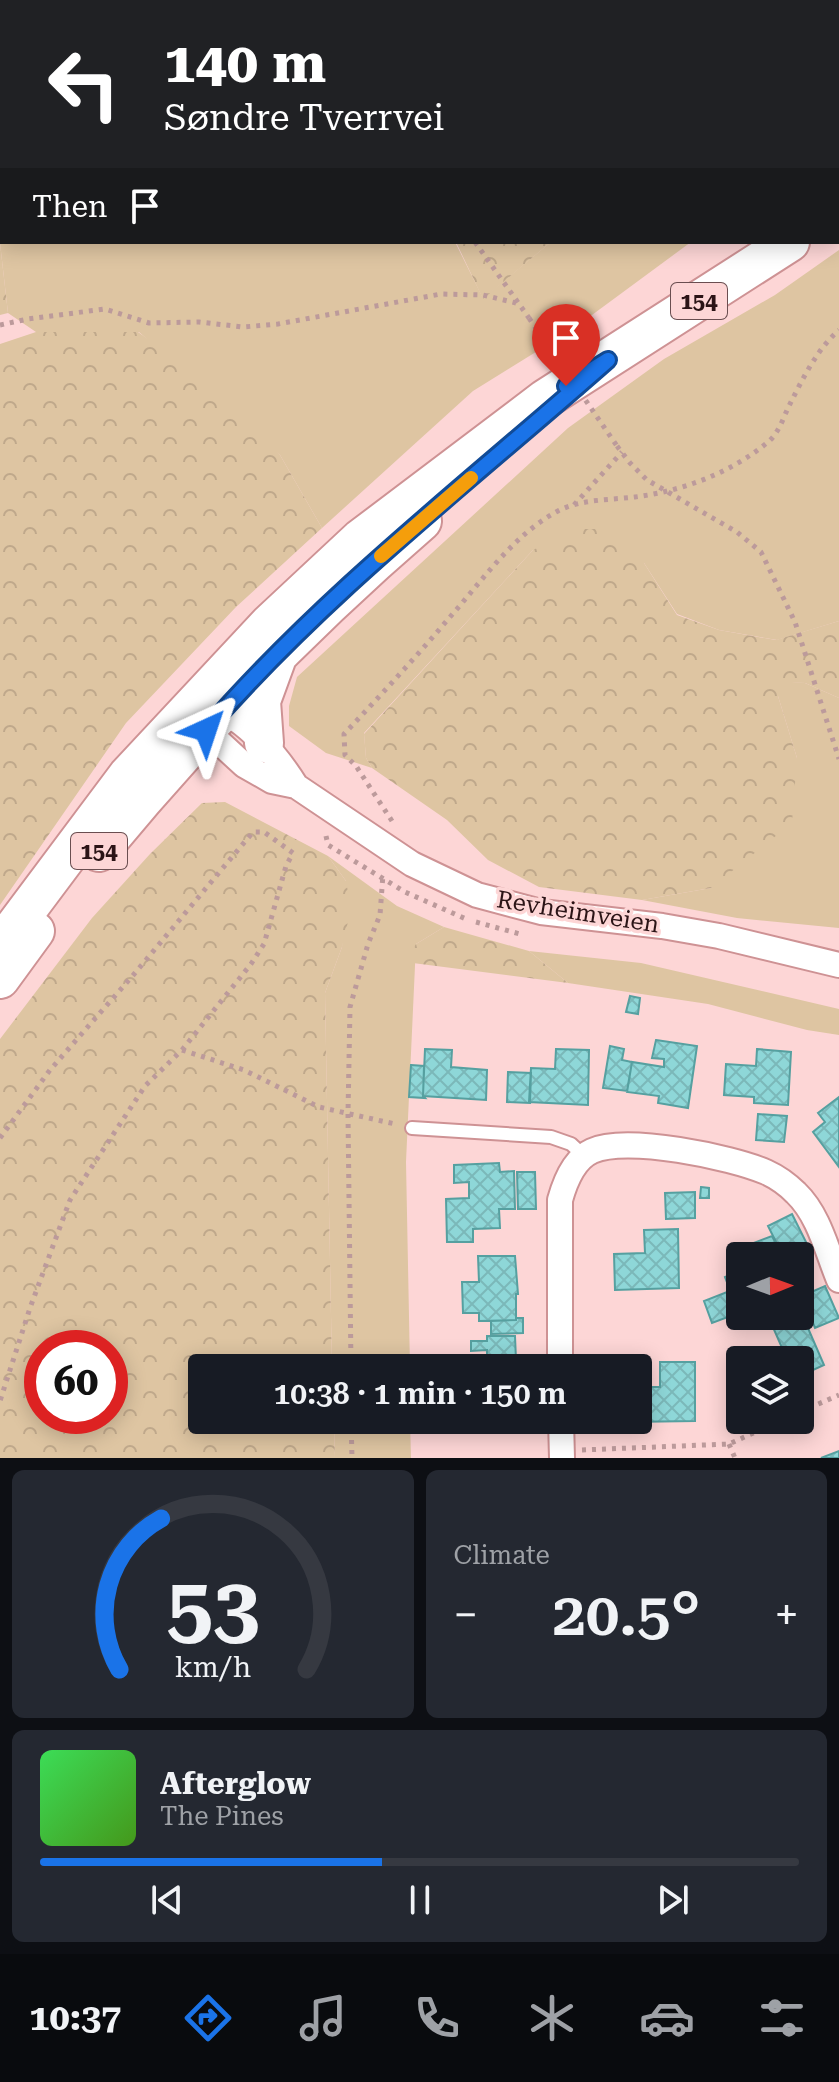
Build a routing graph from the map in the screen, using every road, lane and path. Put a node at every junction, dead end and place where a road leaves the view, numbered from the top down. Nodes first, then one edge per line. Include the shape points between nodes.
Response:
1 (476, 244) edge
2 (787, 244) edge
3 (516, 303) junction
4 (0, 325) edge
5 (839, 330) edge
6 (608, 360) junction
7 (622, 452) junction
8 (668, 492) junction
9 (573, 506) junction
10 (278, 653) junction
11 (209, 714) junction
12 (264, 743) junction
13 (839, 759) edge
14 (296, 786) junction
15 (399, 830) dead end
16 (380, 915) dead end
17 (0, 946) edge
18 (839, 965) edge
19 (0, 979) edge
20 (182, 1050) junction
21 (348, 1114) junction
22 (412, 1128) joint
23 (0, 1138) edge
24 (584, 1156) junction
25 (839, 1280) edge
26 (351, 1354) edge
27 (560, 1354) edge
28 (839, 1395) edge
29 (0, 1401) edge
30 (814, 1406) edge
31 (351, 1434) edge
32 (561, 1434) edge
33 (751, 1434) edge
34 (729, 1444) junction
35 (562, 1454) edge
36 (352, 1458) edge
37 (735, 1458) edge

1 - 3 path
2 - 6 main road, 154
3 - 4 path via 483,295 441,294 243,327 149,323 105,309
3 - 7 path, bridge
5 - 8 path via 810,367 774,436 732,465
6 - 10 main road, 154 via 360,574
6 - 11 main road, 154 via 545,399 360,539 269,624
7 - 8 path via 647,480
7 - 9 path
8 - 9 path
8 - 13 path via 761,552 795,622
9 - 15 path via 549,516 520,539 344,734 345,755
10 - 11 main road, 154
10 - 12 main road, 154 via 261,701
11 - 12 street, Revheimveien
11 - 14 street, Revheimveien via 244,765 272,781
11 - 17 main road, 154 via 128,775
11 - 19 main road, 154
12 - 14 street, Revheimveien
14 - 18 street, Revheimveien via 412,864 488,898 541,912 719,936
16 - 21 path via 350,1007
20 - 21 path
20 - 23 path via 264,944 293,853 264,832 253,832 239,846 50,1070
20 - 29 path via 145,1086 70,1200
21 - 22 path
21 - 26 path
22 - 24 lane via 551,1137
24 - 25 street via 610,1146 640,1145 766,1172 804,1202
24 - 27 street via 564,1187 559,1217
28 - 30 path
31 - 36 path
32 - 35 street
33 - 34 path
34 - 35 path
34 - 37 path

